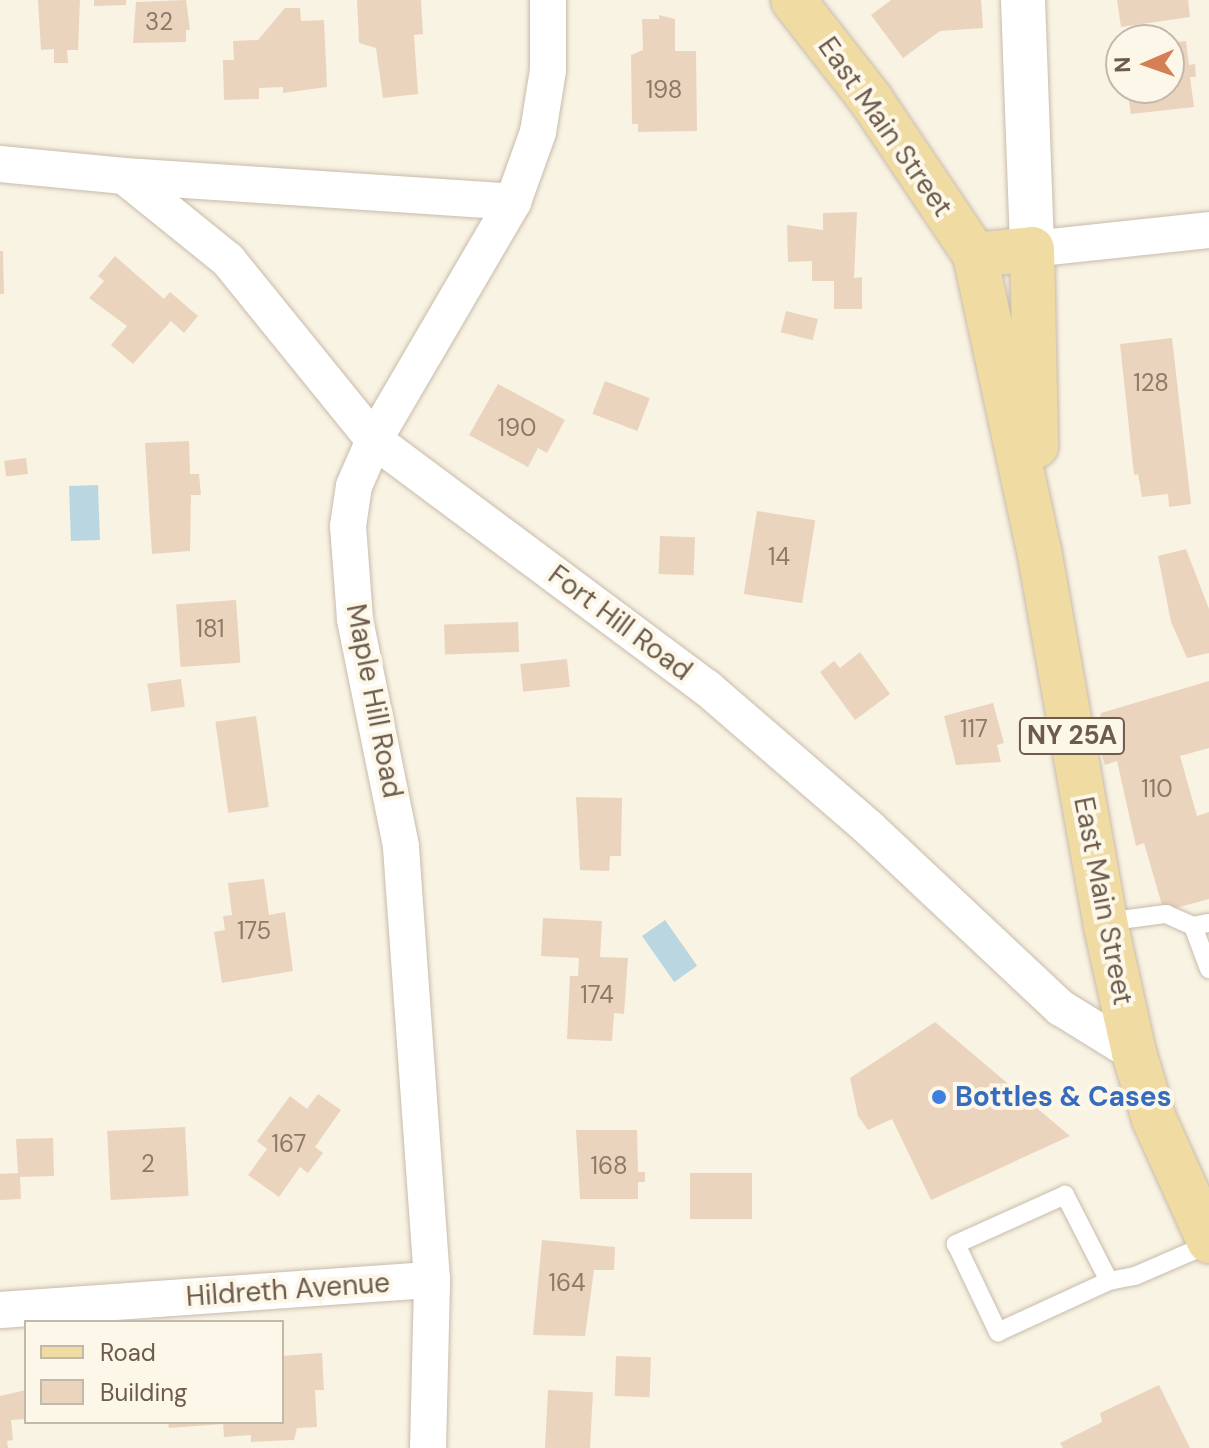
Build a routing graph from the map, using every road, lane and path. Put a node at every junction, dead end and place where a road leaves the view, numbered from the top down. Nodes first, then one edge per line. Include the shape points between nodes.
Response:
1 (548, 0) edge
2 (793, 0) edge
3 (1023, 0) edge
4 (0, 164) edge
5 (124, 176) junction
6 (513, 202) junction
7 (1209, 230) edge
8 (1032, 249) junction
9 (975, 255) junction
10 (374, 440) junction
11 (1039, 550) junction
12 (1105, 922) junction
13 (1201, 924) edge
14 (1209, 969) edge
15 (1134, 1053) junction
16 (1209, 1242) edge
17 (432, 1280) junction
18 (1109, 1281) junction
19 (0, 1310) edge
20 (428, 1448) edge

1 - 6 street, Maple Hill Road via 548,70 538,132
2 - 9 main road, East Main Street via 871,100
3 - 8 main road
4 - 5 street
5 - 6 street
5 - 10 street, Fort Hill Road via 228,260
6 - 10 street, Maple Hill Road
7 - 8 street
8 - 9 main road
8 - 11 main road, East Main Street / NY 25A
9 - 11 main road, East Main Street
10 - 15 street, Fort Hill Road via 707,688 869,828 1061,1008
10 - 17 street, Maple Hill Road via 354,486 348,526 355,619 401,846
11 - 12 main road, East Main Street / NY 25A
12 - 13 lane via 1166,914
12 - 15 main road, East Main Street / NY 25A
13 - 14 lane
15 - 16 main road, East Main Street / NY 25A via 1154,1119
16 - 18 lane via 1135,1276
17 - 19 street, Hildreth Avenue
17 - 20 street, Maple Hill Road
18 - 18 lane via 1065,1195 956,1244 998,1332

